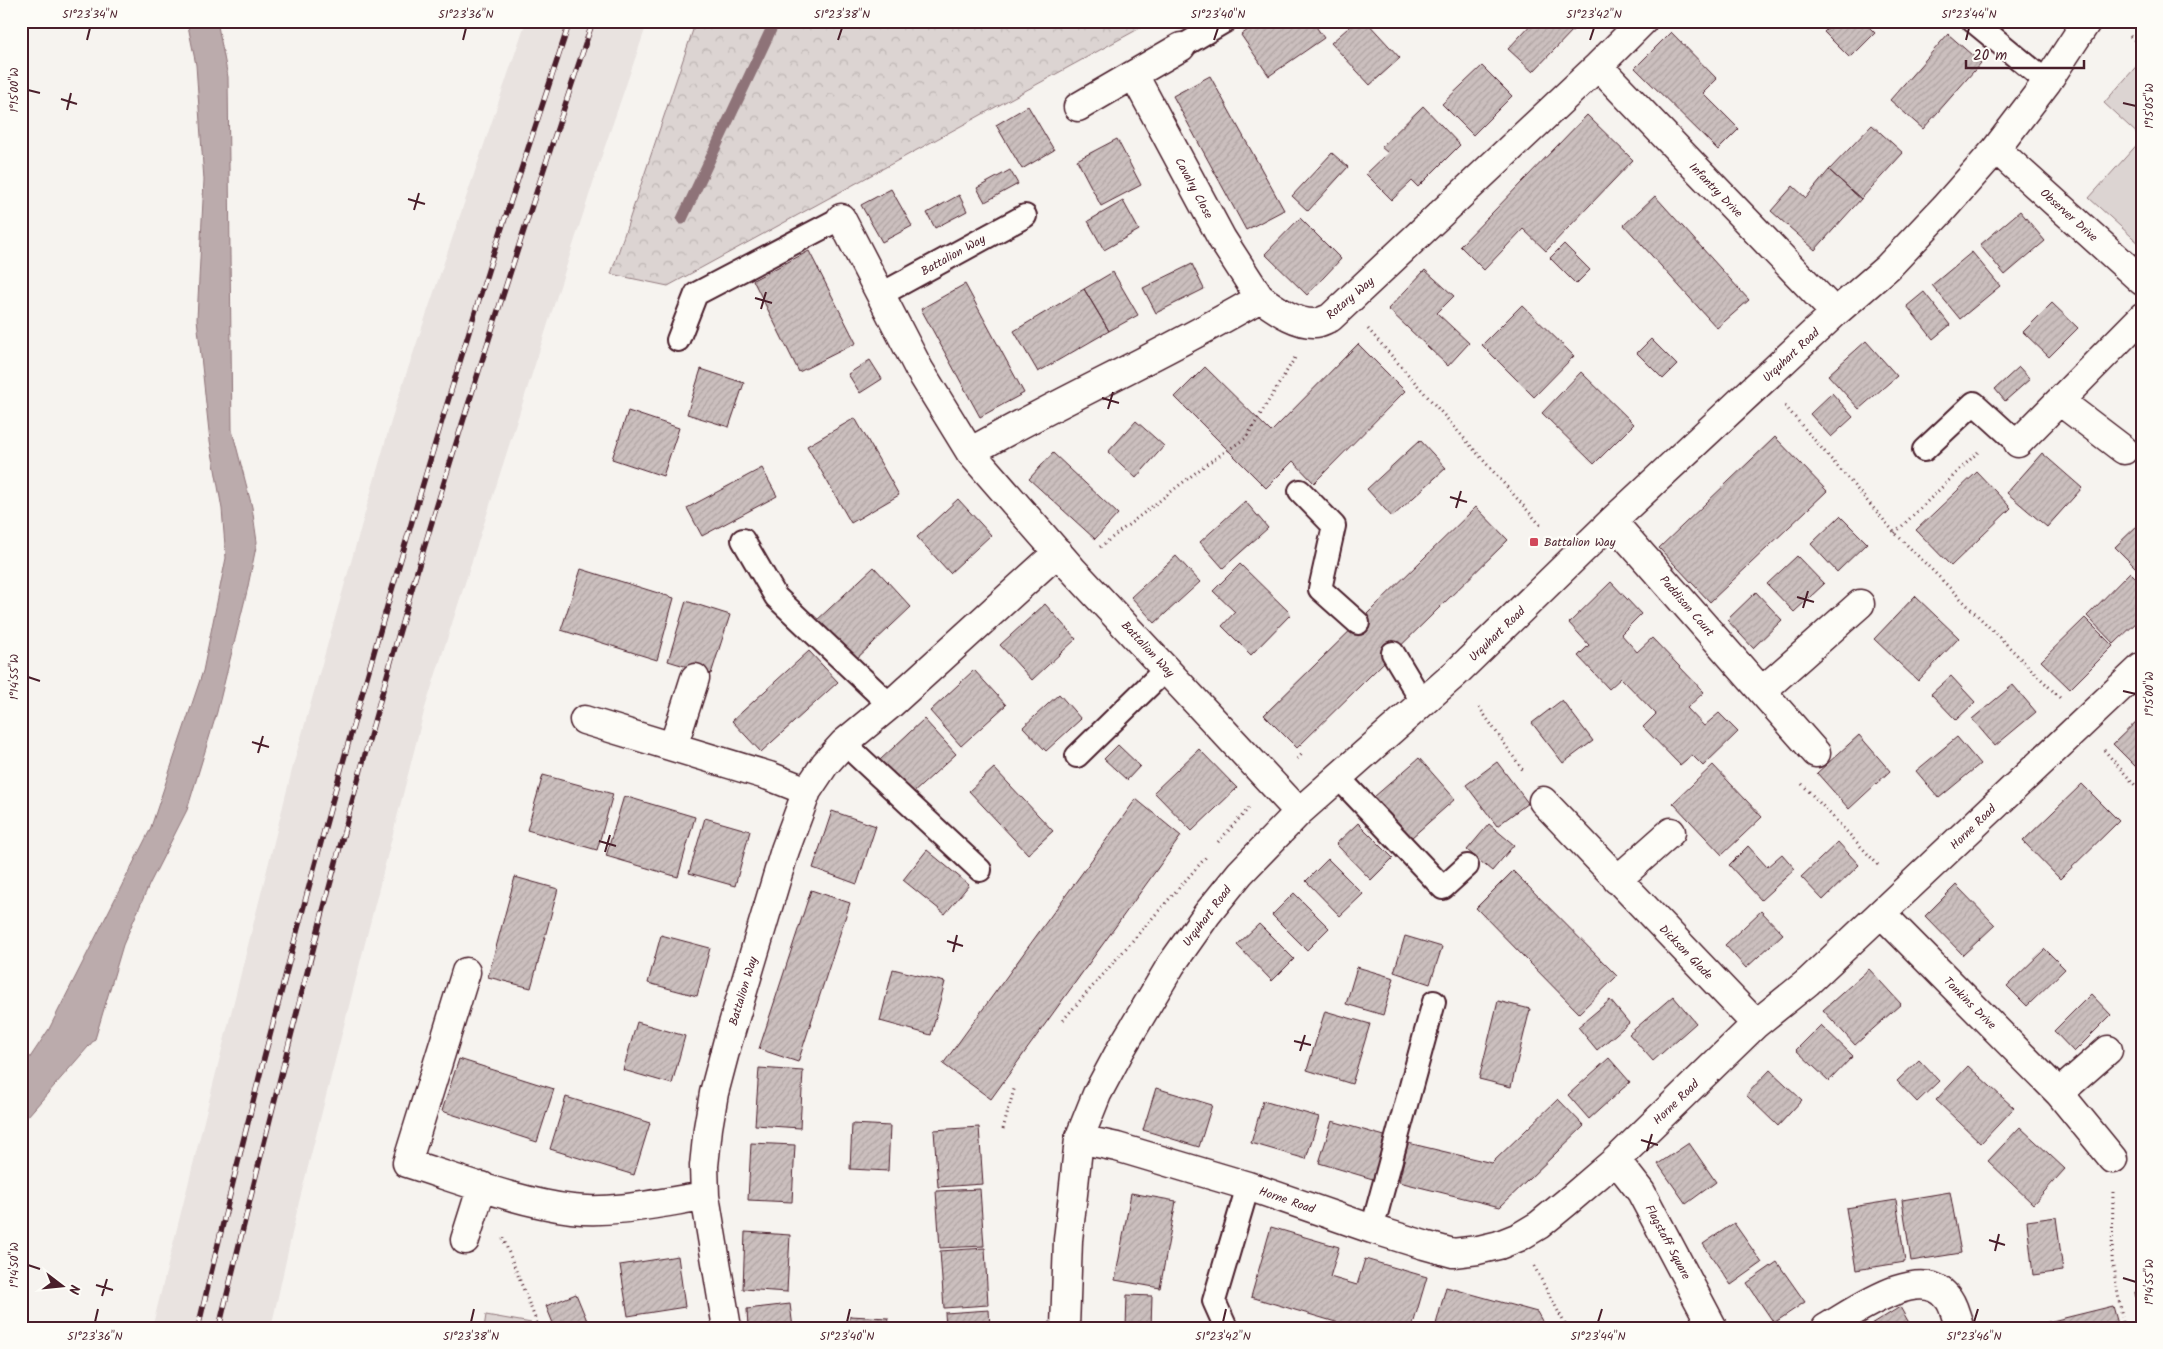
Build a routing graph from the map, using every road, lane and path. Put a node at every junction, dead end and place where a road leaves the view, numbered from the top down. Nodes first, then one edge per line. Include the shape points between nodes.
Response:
1 (1225, 21) edge
2 (1643, 21) edge
3 (1972, 21) edge
4 (2087, 21) edge
5 (2130, 36) dead end
6 (1181, 47) joint
7 (2142, 47) edge
8 (1598, 66) junction
9 (1134, 74) junction
10 (2047, 82) junction
11 (1078, 107) dead end
12 (1996, 149) junction
13 (1025, 216) dead end
14 (841, 218) joint
15 (2142, 281) edge
16 (880, 295) junction
17 (1260, 298) junction
18 (1346, 304) junction
19 (1835, 313) junction
20 (2142, 317) edge
21 (1315, 323) junction
22 (678, 340) dead end
23 (2061, 402) junction
24 (1794, 414) dead end
25 (2010, 436) junction
26 (1924, 450) dead end
27 (2124, 450) dead end
28 (970, 452) junction
29 (1300, 491) dead end
30 (1612, 521) junction
31 (1543, 528) dead end
32 (1894, 533) junction
33 (743, 540) dead end
34 (1065, 560) junction
35 (1860, 604) dead end
36 (1358, 623) dead end
37 (1393, 653) dead end
38 (2142, 668) edge
39 (1166, 669) junction
40 (694, 678) dead end
41 (1762, 691) junction
42 (1423, 703) junction
43 (890, 705) junction
44 (1479, 707) dead end
45 (584, 720) dead end
46 (2083, 722) junction
47 (844, 743) junction
48 (674, 747) junction
49 (1816, 753) joint
50 (1077, 756) dead end
51 (1338, 777) junction
52 (807, 791) junction
53 (2142, 793) edge
54 (1543, 801) joint
55 (1252, 804) dead end
56 (1299, 812) junction
57 (1671, 832) dead end
58 (1213, 848) dead end
59 (1206, 856) dead end
60 (1467, 866) dead end
61 (980, 870) dead end
62 (1617, 880) junction
63 (1904, 893) junction
64 (1882, 913) junction
65 (466, 972) dead end
66 (1434, 1002) dead end
67 (1063, 1020) dead end
68 (1756, 1024) junction
69 (2108, 1050) dead end
70 (1015, 1086) dead end
71 (2059, 1093) junction
72 (1002, 1128) dead end
73 (1079, 1139) junction
74 (2113, 1159) joint
75 (1616, 1160) junction
76 (482, 1186) junction
77 (1248, 1186) junction
78 (705, 1196) junction
79 (1372, 1229) junction
80 (1519, 1237) junction
81 (465, 1240) dead end
82 (1958, 1322) dead end
83 (540, 1328) edge
84 (727, 1328) edge
85 (1066, 1328) edge
86 (1226, 1328) edge
87 (1567, 1328) edge
88 (1713, 1328) edge
89 (1826, 1328) edge
90 (2124, 1328) edge

1 - 6 lane
2 - 8 street, Rotary Way
3 - 10 lane
4 - 10 street, Urquhart Road
5 - 7 path
6 - 9 street
8 - 18 street, Rotary Way
8 - 19 street, Infantry Drive
9 - 11 street
9 - 17 street, Cavalry Close via 1222,239
10 - 12 street, Urquhart Road
12 - 15 street, Observer Drive
12 - 19 street, Urquhart Road via 1888,267
13 - 16 lane, Battalion Way
14 - 16 street, Battalion Way
14 - 22 lane via 696,294
16 - 28 street, Battalion Way via 919,369
17 - 21 street, Rotary Way via 1290,317
17 - 28 street via 1208,329 1081,391
18 - 21 street, Rotary Way via 1330,318
18 - 31 path
19 - 30 street, Urquhart Road
20 - 23 street
21 - 34 path via 1246,438
23 - 25 street
23 - 27 street
24 - 32 path
25 - 26 lane via 1974,404
25 - 32 path
28 - 34 street, Battalion Way
29 - 36 lane via 1334,526 1320,589
30 - 41 street, Paddison Court
30 - 42 street, Urquhart Road
32 - 46 path
33 - 43 lane via 776,597
34 - 39 street, Battalion Way
34 - 43 street, Battalion Way
35 - 41 street
37 - 42 lane
38 - 46 street, Horne Road
39 - 50 lane
39 - 56 street, Battalion Way
40 - 48 street
41 - 49 street, Paddison Court
42 - 51 street, Urquhart Road
43 - 47 street, Battalion Way
44 - 54 path
45 - 48 street
46 - 53 path
46 - 63 street, Horne Road
47 - 52 street, Battalion Way
47 - 61 lane
48 - 52 street
49 - 63 path via 1793,775
51 - 56 street, Urquhart Road
51 - 60 lane via 1443,888
52 - 78 street, Battalion Way via 786,850 714,1093 704,1166
54 - 62 street, Dickson Glade
55 - 58 path
56 - 73 street, Urquhart Road via 1240,872 1171,965 1097,1094
57 - 62 street
59 - 67 path
62 - 68 street, Dickson Glade
63 - 64 street, Horne Road
64 - 68 street, Horne Road via 1808,982
64 - 71 street, Tonkins Drive
65 - 76 street via 407,1163
66 - 79 lane
68 - 75 street, Horne Road
69 - 71 street
70 - 72 path
71 - 74 street, Tonkins Drive
73 - 77 street, Horne Road via 1117,1146
73 - 85 street, Urquhart Road via 1068,1240
74 - 90 path via 2112,1261
75 - 80 street, Horne Road
75 - 88 street, Flagstaff Square via 1641,1192
76 - 78 street via 572,1209 604,1210
76 - 81 street
76 - 83 path
77 - 79 street, Horne Road
77 - 86 lane via 1214,1301
78 - 84 street, Battalion Way
79 - 80 street, Horne Road via 1453,1252 1499,1245
80 - 87 path
82 - 89 street via 1948,1298 1939,1289 1912,1285 1895,1290

